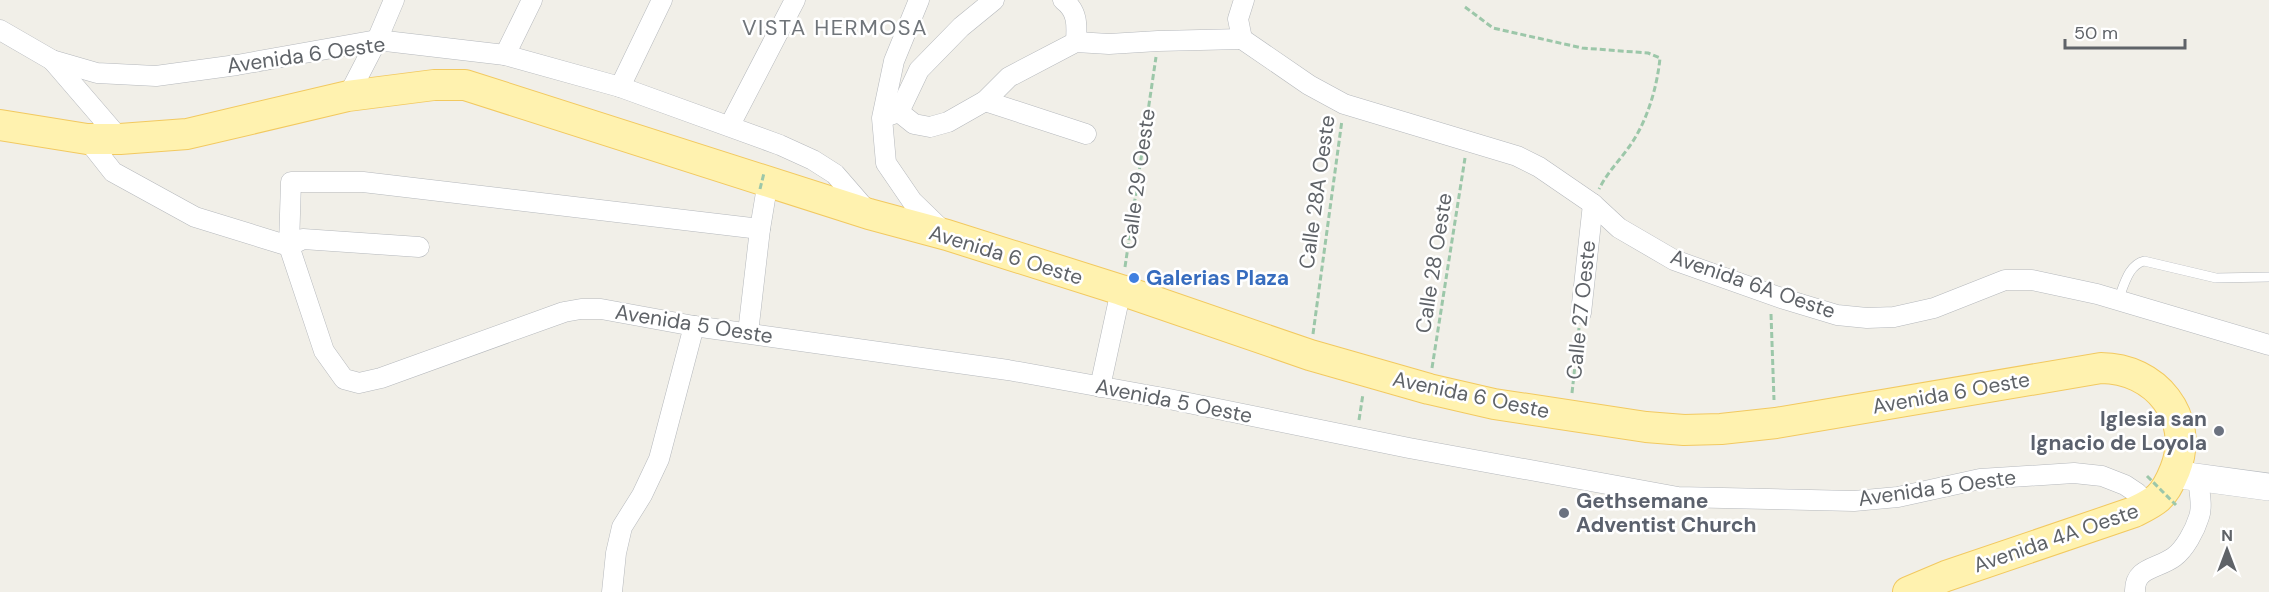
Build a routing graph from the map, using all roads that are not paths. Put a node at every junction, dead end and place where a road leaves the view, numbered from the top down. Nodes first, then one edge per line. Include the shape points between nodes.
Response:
1 (394, 0) edge
2 (532, 0) edge
3 (662, 0) edge
4 (795, 0) edge
5 (919, 0) edge
6 (994, 0) edge
7 (1063, 0) edge
8 (1244, 0) edge
9 (0, 30) edge
10 (1242, 39) junction
11 (377, 40) junction
12 (1076, 42) junction
13 (505, 55) junction
14 (52, 60) junction
15 (620, 87) junction
16 (348, 96) junction
17 (985, 101) junction
18 (891, 115) junction
19 (0, 125) edge
20 (730, 125) junction
21 (1086, 134) dead end
22 (87, 140) junction
23 (120, 140) junction
24 (764, 181) junction
25 (1593, 204) junction
26 (869, 214) junction
27 (760, 230) junction
28 (947, 235) junction
29 (289, 246) junction
30 (419, 247) dead end
31 (2269, 277) edge
32 (1121, 290) junction
33 (2118, 300) junction
34 (1581, 313) road end
35 (694, 326) junction
36 (748, 333) junction
37 (2269, 345) edge
38 (1100, 387) junction
39 (2269, 487) edge
40 (2168, 488) junction
41 (612, 592) edge
42 (1908, 592) edge
43 (2135, 592) edge

1 - 11 street
2 - 13 street
3 - 15 street
4 - 20 street
5 - 18 street via 894,61
6 - 18 street via 919,70
7 - 12 street via 1071,6 1077,21
8 - 10 street via 1238,19
9 - 14 street, Avenida 6 Oeste
10 - 12 street
10 - 25 street, Avenida 6A Oeste via 1344,104 1517,156
11 - 13 street, Avenida 6 Oeste
11 - 14 street, Avenida 6 Oeste via 156,76 97,73
11 - 16 street
12 - 17 street via 1009,77
13 - 15 street, Avenida 6 Oeste
14 - 23 street
15 - 20 street, Avenida 6 Oeste
16 - 23 main road, Avenida 6 Oeste via 188,134
16 - 24 main road, Avenida 6 Oeste via 465,85
17 - 18 street via 948,122 930,127
17 - 21 street
18 - 28 street via 886,163 912,201
19 - 22 main road, Avenida 6 Oeste
20 - 26 street, Avenida 6 Oeste via 813,160 836,174
22 - 23 main road, Avenida 6 Oeste
22 - 29 street via 113,172 195,217
24 - 26 main road, Avenida 6 Oeste
24 - 27 street
25 - 33 street, Avenida 6A Oeste via 1619,228 1674,260 1837,315 1894,317 1934,308 2005,280 2032,280
25 - 34 street, Calle 27 Oeste
26 - 28 main road, Avenida 6 Oeste
27 - 29 street, Avenida 5 Oeste via 363,182 291,182
27 - 36 street
28 - 32 main road, Avenida 6 Oeste
29 - 30 street via 303,239
29 - 35 street, Avenida 5 Oeste via 324,351 344,379 359,383 581,309
31 - 33 lane via 2216,278 2144,261 2132,267
32 - 38 street
32 - 40 main road, Avenida 6 Oeste via 1310,355 1429,389 1494,404 1684,430 1776,423 2114,368 2146,380 2165,397 2177,419 2181,435 2178,463
33 - 37 street, Avenida 6A Oeste
35 - 36 street, Avenida 5 Oeste
35 - 41 street via 659,459 622,527
36 - 38 street, Avenida 5 Oeste
38 - 40 street, Avenida 5 Oeste via 1678,497 1854,501 1898,497 1980,479 2074,473 2102,476 2137,493
39 - 40 street
40 - 42 main road, Avenida 4A Oeste via 2134,512
40 - 43 street via 2200,515 2189,540 2175,557 2138,576

